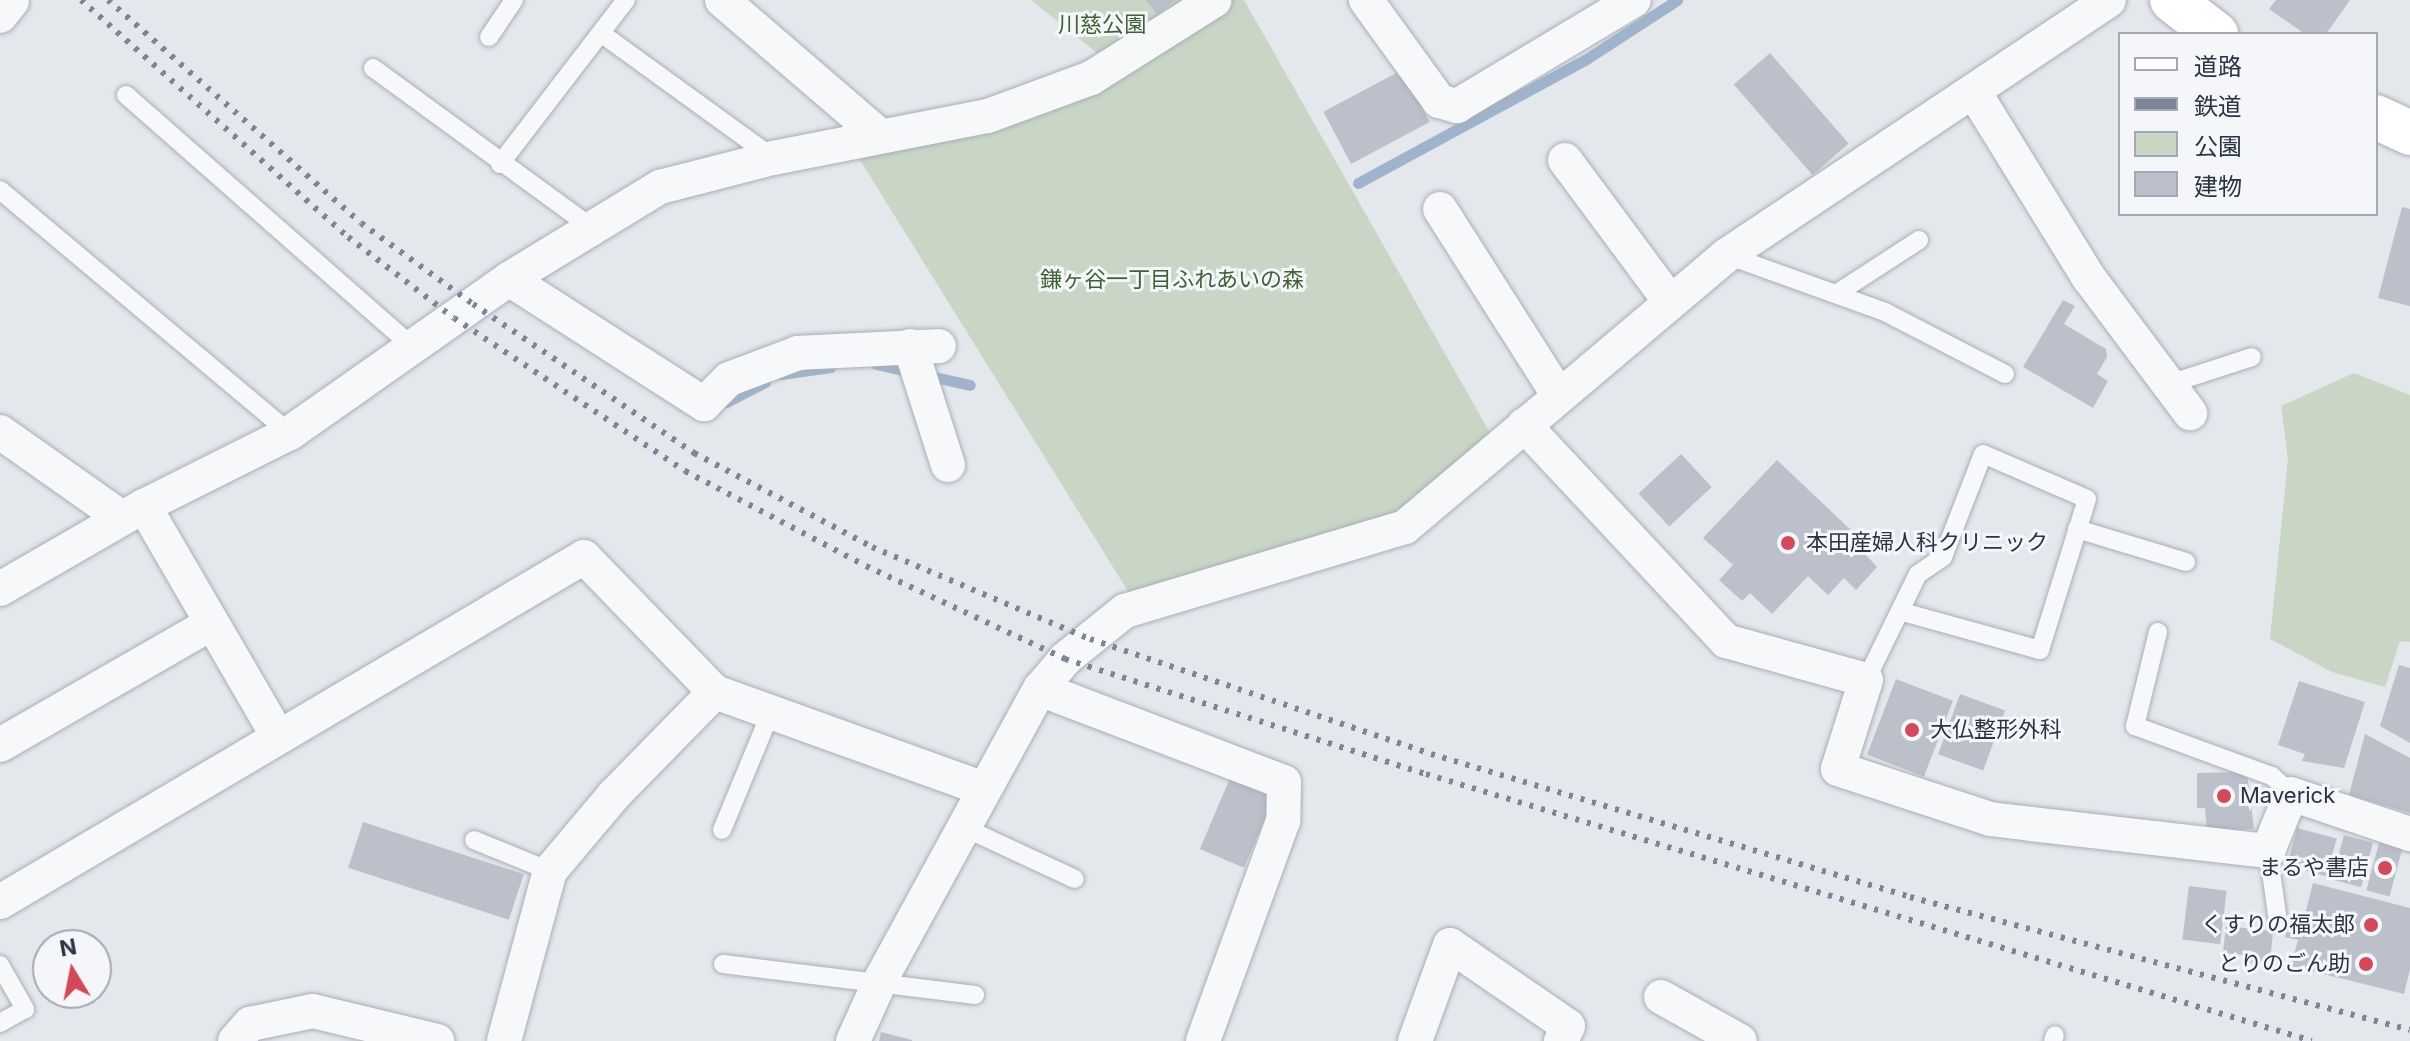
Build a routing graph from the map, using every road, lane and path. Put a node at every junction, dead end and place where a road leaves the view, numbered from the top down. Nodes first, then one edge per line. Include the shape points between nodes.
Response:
1 (514, 0) edge
2 (626, 0) edge
3 (722, 0) edge
4 (1215, 0) edge
5 (1366, 0) edge
6 (1634, 0) edge
7 (2109, 0) edge
8 (2172, 0) edge
9 (12, 1) edge
10 (0, 16) edge
11 (2213, 32) edge
12 (602, 34) junction
13 (489, 37) dead end
14 (373, 68) dead end
15 (1974, 92) junction
16 (126, 95) dead end
17 (2378, 118) edge
18 (2410, 133) edge
19 (880, 136) junction
20 (773, 158) junction
21 (1565, 160) dead end
22 (500, 164) junction
23 (0, 190) edge
24 (1440, 209) dead end
25 (590, 226) junction
26 (1919, 240) dead end
27 (1727, 255) junction
28 (509, 279) junction
29 (1836, 294) junction
30 (1669, 300) junction
31 (414, 348) junction
32 (2252, 357) dead end
33 (2005, 374) dead end
34 (2169, 384) junction
35 (1558, 394) junction
36 (2190, 413) dead end
37 (1524, 425) junction
38 (0, 432) edge
39 (290, 433) junction
40 (948, 465) dead end
41 (133, 512) junction
42 (2077, 529) junction
43 (2186, 562) dead end
44 (0, 589) edge
45 (1903, 612) junction
46 (209, 625) junction
47 (2158, 632) dead end
48 (1866, 680) junction
49 (1040, 689) junction
50 (715, 692) junction
51 (772, 709) junction
52 (278, 736) junction
53 (0, 745) edge
54 (984, 789) junction
55 (2291, 794) junction
56 (965, 828) junction
57 (722, 830) dead end
58 (2410, 834) edge
59 (474, 840) dead end
60 (2268, 851) junction
61 (550, 871) junction
62 (1075, 879) dead end
63 (0, 902) edge
64 (2278, 921) dead end
65 (723, 964) dead end
66 (0, 965) edge
67 (881, 979) junction
68 (975, 995) dead end
69 (1661, 997) dead end
70 (0, 1023) edge
71 (235, 1041) edge
72 (437, 1041) edge
73 (504, 1041) edge
74 (853, 1041) edge
75 (1203, 1041) edge
76 (1415, 1041) edge
77 (1561, 1041) edge
78 (1740, 1041) edge

1 - 13 lane
2 - 12 lane
3 - 19 street
4 - 19 street via 1091,78 988,116
5 - 6 street via 1439,101 1457,106
7 - 15 street
8 - 11 main road
9 - 10 street
12 - 20 lane
12 - 22 lane
14 - 22 lane
15 - 27 street
15 - 34 street via 2089,278
16 - 31 lane
17 - 18 main road
19 - 20 street
20 - 25 street via 660,187
21 - 30 street
22 - 25 lane
23 - 39 lane
24 - 35 street
25 - 28 street
26 - 29 lane
27 - 29 lane
27 - 30 street
28 - 31 street
28 - 40 street via 704,404 729,379 798,353 925,346
29 - 33 lane via 1885,312
30 - 35 street
31 - 39 street
32 - 34 lane
34 - 36 street
35 - 37 street
37 - 48 street via 1726,641
37 - 49 street via 1405,527 1125,611 1065,659
38 - 41 street
39 - 41 street
41 - 44 street
41 - 46 street
42 - 43 lane
42 - 45 lane via 2040,650
42 - 45 lane via 2087,499 1983,454 1943,557 1918,574
45 - 48 lane
46 - 52 street
46 - 53 street
47 - 55 lane via 2135,726 2272,776
48 - 60 street via 1838,769 1990,819
49 - 54 street
49 - 75 street via 1284,782 1283,821
50 - 51 street
50 - 52 street via 584,557
50 - 61 street via 614,795
51 - 54 street
51 - 57 lane
52 - 63 street
54 - 56 street
55 - 58 street
55 - 60 street
56 - 62 lane
56 - 67 street
59 - 61 lane
60 - 64 lane
61 - 73 street
65 - 67 lane
66 - 70 lane via 25,1009
67 - 68 lane
67 - 74 street
69 - 78 street
71 - 72 street via 250,1024 313,1011
76 - 77 street via 1450,945 1568,1026

